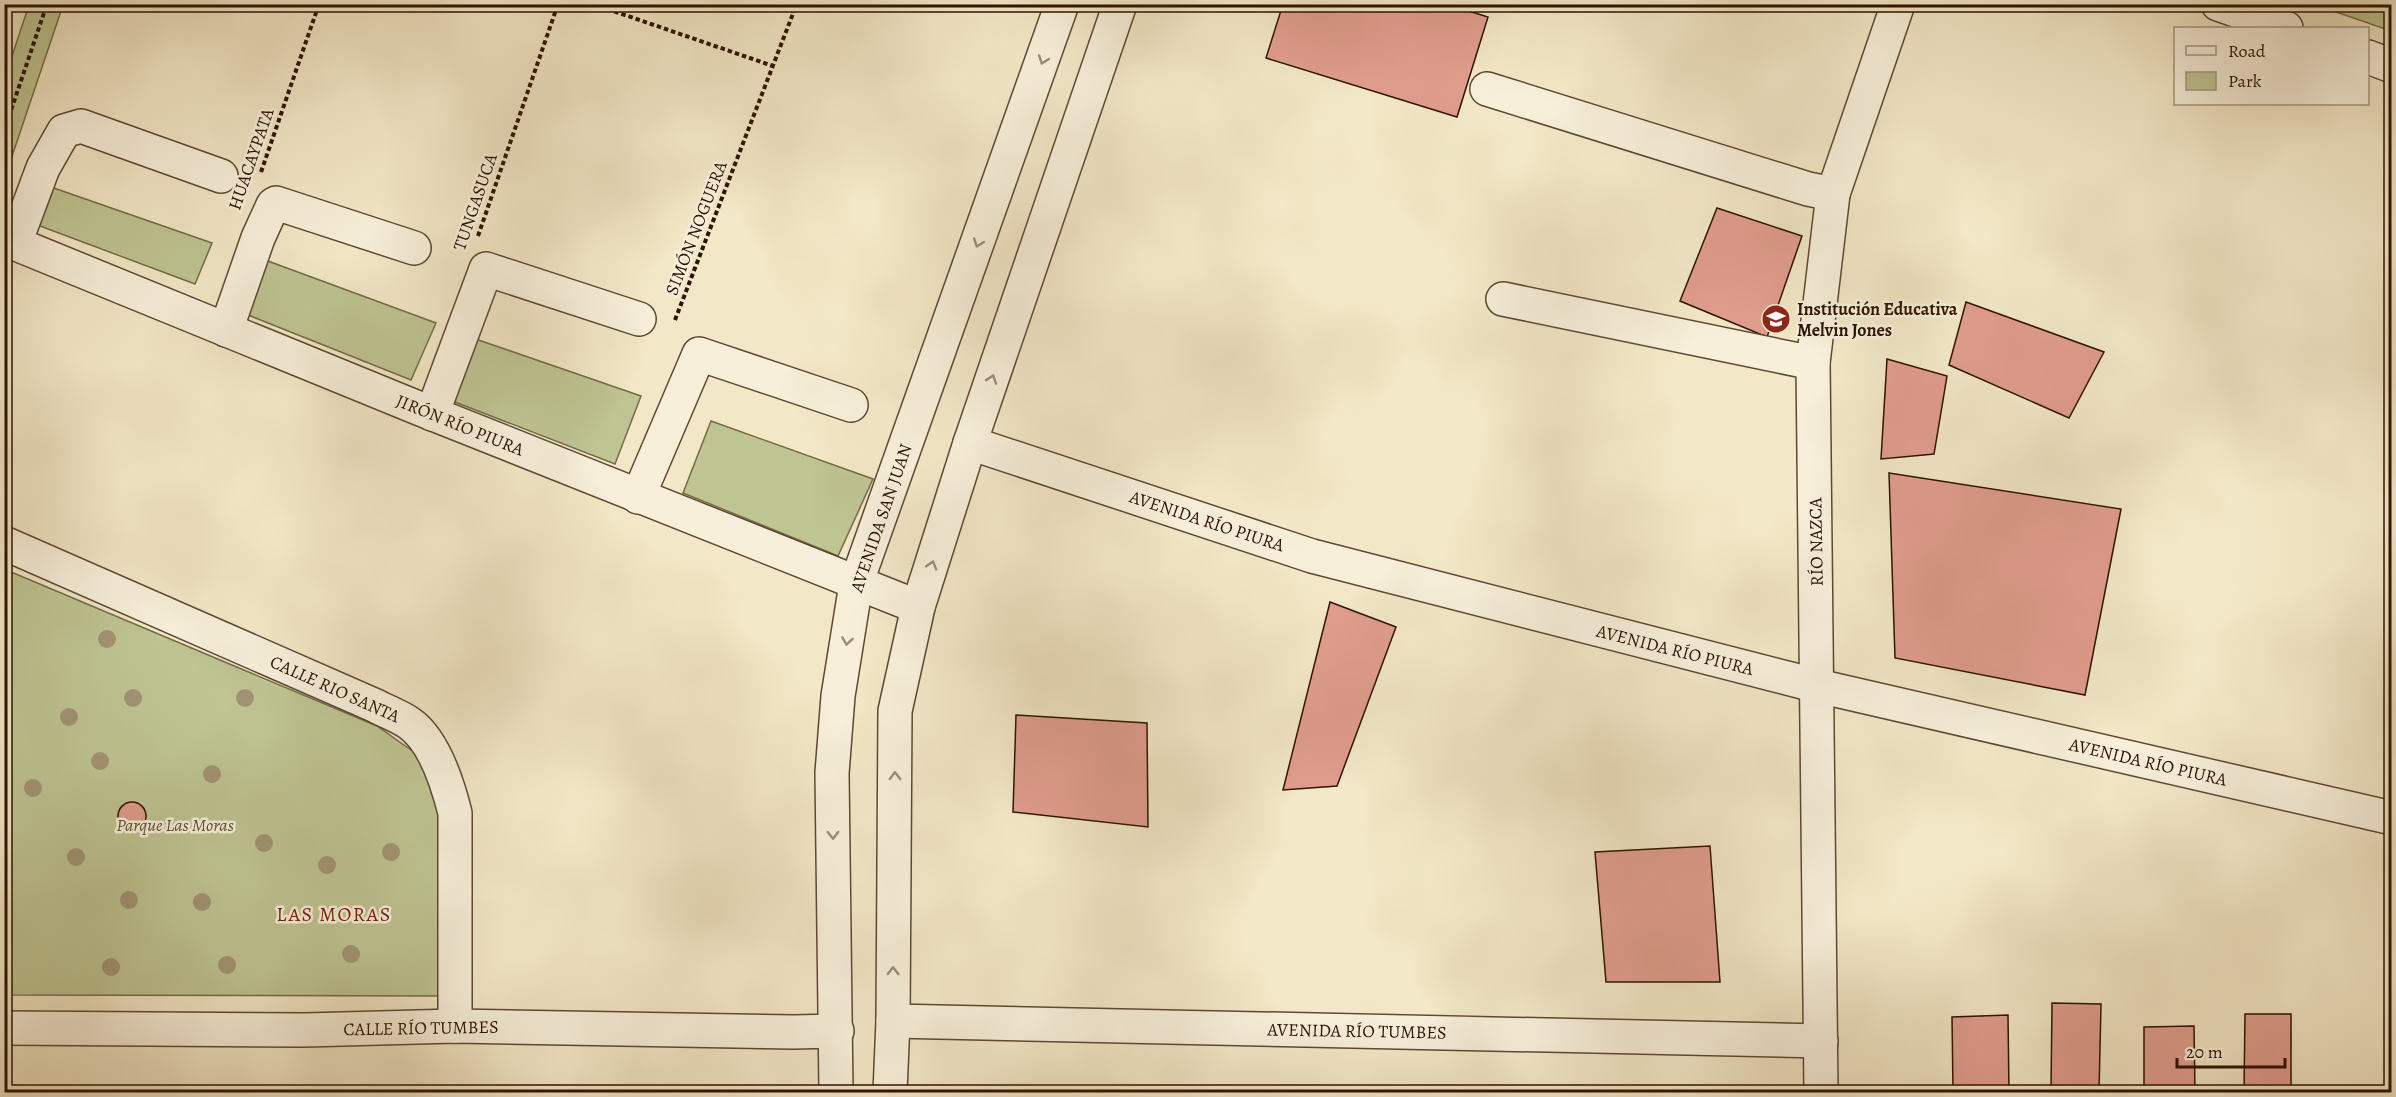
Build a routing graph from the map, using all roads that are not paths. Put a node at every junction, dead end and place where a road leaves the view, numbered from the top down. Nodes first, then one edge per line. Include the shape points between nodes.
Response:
1 (1062, 4) edge
2 (1120, 4) edge
3 (1898, 4) edge
4 (2218, 4) edge
5 (2283, 27) edge
6 (2369, 58) edge
7 (2391, 66) edge
8 (1487, 89) dead end
9 (221, 176) dead end
10 (1833, 194) junction
11 (10, 241) edge
12 (414, 248) dead end
13 (1503, 298) dead end
14 (639, 319) dead end
15 (226, 330) junction
16 (1813, 363) junction
17 (851, 405) dead end
18 (432, 414) junction
19 (970, 443) junction
20 (638, 497) junction
21 (4, 543) edge
22 (856, 584) junction
23 (918, 607) junction
24 (1818, 686) junction
25 (2391, 818) edge
26 (893, 1021) junction
27 (455, 1026) junction
28 (4, 1028) edge
29 (837, 1031) junction
30 (1821, 1041) junction
31 (836, 1092) edge
32 (890, 1092) edge
33 (1821, 1092) edge

1 -> 22 street, AVENIDA SAN JUAN
19 -> 2 street
3 - 10 street, RÍO NAZCA
4 - 5 street
6 - 7 street
8 - 10 street
9 - 11 street via 81,126 64,131
10 - 16 street, RÍO NAZCA
11 - 15 street, JIRÓN RÍO PIURA
12 - 15 street via 276,203 258,238
13 - 16 street
14 - 18 street via 486,269
15 - 18 street, JIRÓN RÍO PIURA
16 - 24 street, RÍO NAZCA
17 - 20 street via 699,354
18 - 20 street, JIRÓN RÍO PIURA
23 -> 19 street
19 - 24 street, AVENIDA RÍO PIURA via 1312,556
20 - 22 street, JIRÓN RÍO PIURA
21 - 27 street, CALLE RIO SANTA via 411,724 433,752 447,781 455,813
22 - 23 street, JIRÓN RÍO PIURA
22 -> 29 street, AVENIDA SAN JUAN via 838,696 832,773
26 -> 23 street via 895,711
24 - 25 street, AVENIDA RÍO PIURA
24 - 30 street, RÍO NAZCA
26 - 30 street, AVENIDA RÍO TUMBES
26 - 32 street
27 - 28 street, CALLE RÍO TUMBES via 305,1030
27 - 29 street, CALLE RÍO TUMBES
29 - 31 street, AVENIDA SAN JUAN
30 - 33 street, RÍO NAZCA

